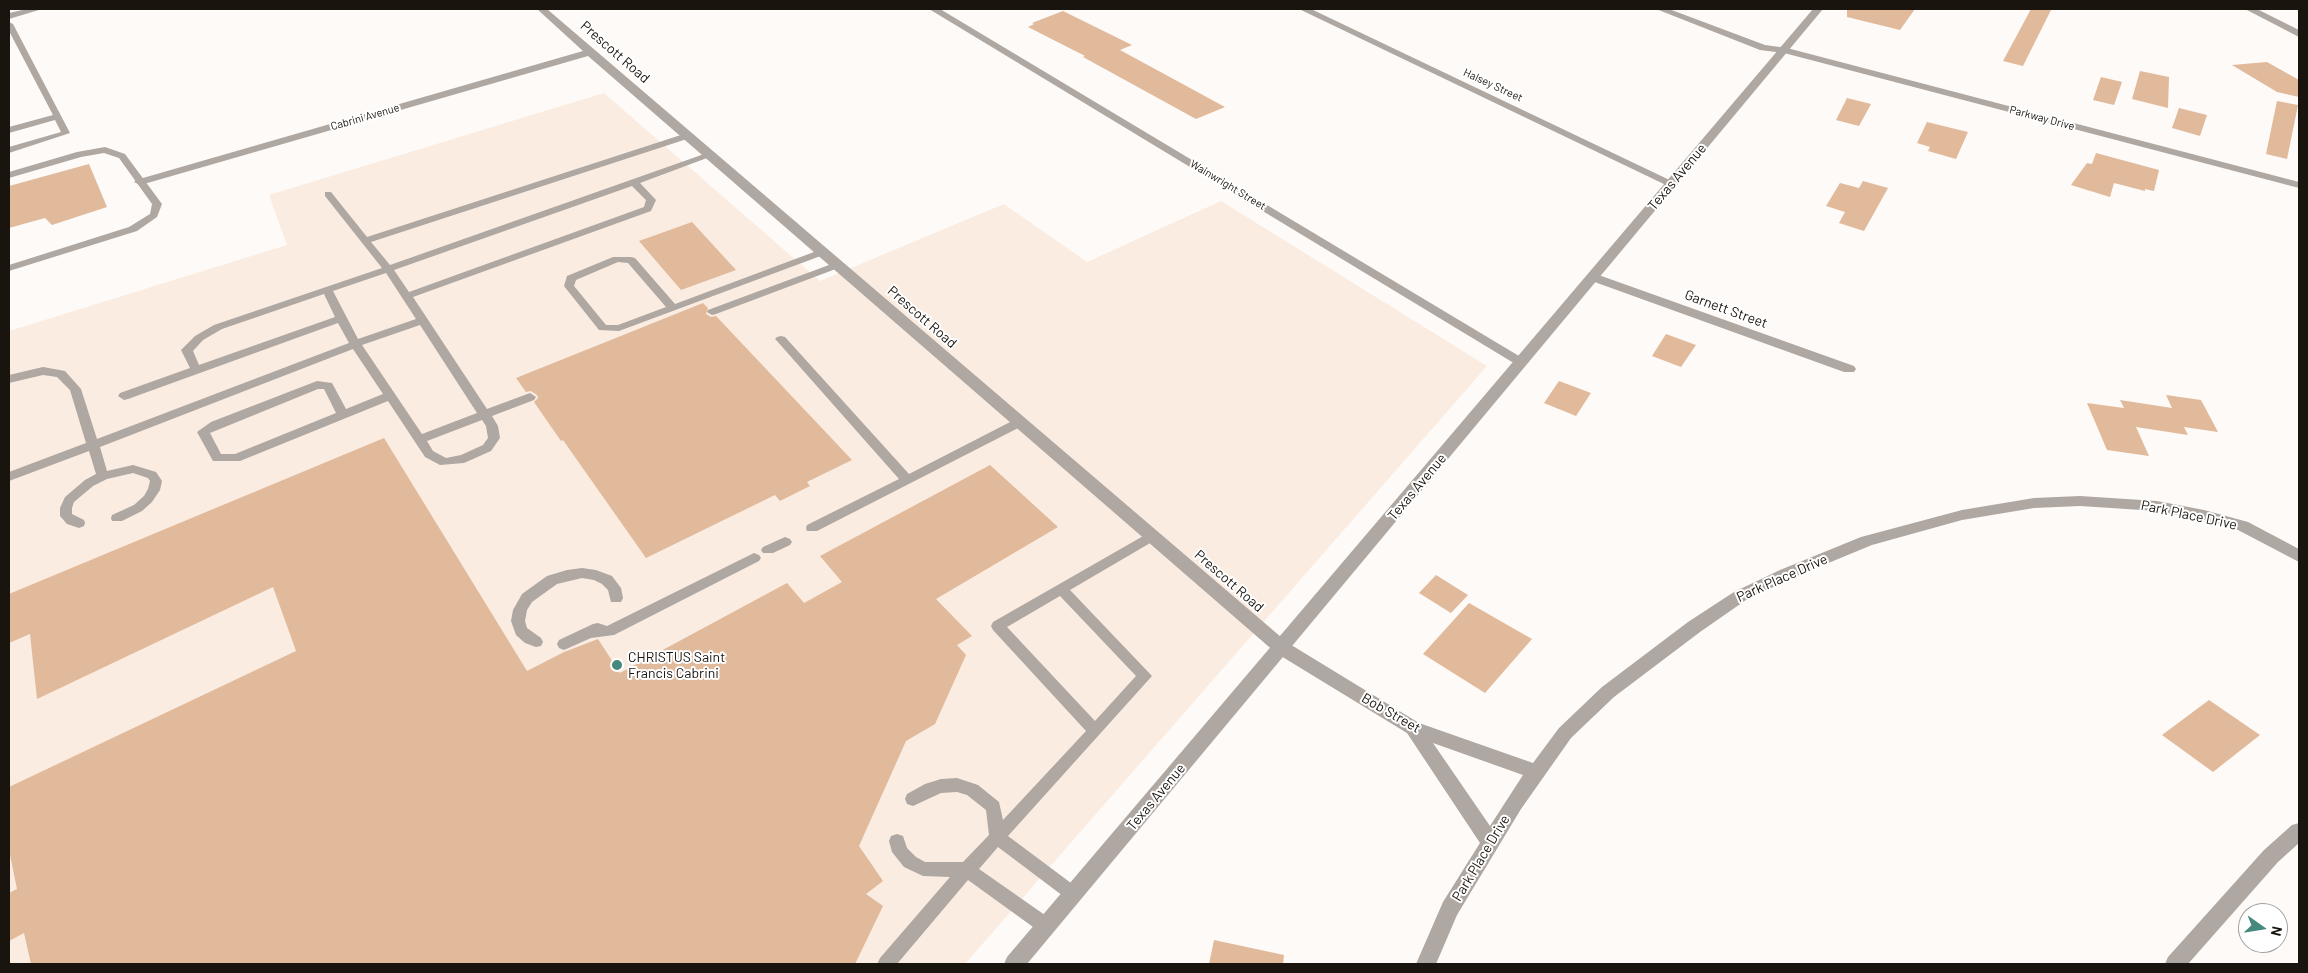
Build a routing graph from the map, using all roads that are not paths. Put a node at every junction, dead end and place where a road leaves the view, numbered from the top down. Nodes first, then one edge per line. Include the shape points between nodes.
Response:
1 (37, 9) edge
2 (542, 9) edge
3 (934, 9) edge
4 (1304, 9) edge
5 (1660, 9) edge
6 (1685, 9) edge
7 (1818, 9) edge
8 (2250, 9) edge
9 (9, 16) edge
10 (9, 24) edge
11 (2299, 34) edge
12 (1784, 50) junction
13 (590, 52) junction
14 (58, 116) junction
15 (9, 130) edge
16 (687, 136) junction
17 (9, 150) edge
18 (710, 155) junction
19 (9, 175) edge
20 (140, 182) junction
21 (634, 182) junction
22 (1672, 184) junction
23 (2299, 185) edge
24 (328, 194) dead end
25 (365, 241) junction
26 (822, 252) junction
27 (837, 265) junction
28 (9, 268) edge
29 (388, 270) junction
30 (1593, 277) junction
31 (327, 290) junction
32 (407, 296) junction
33 (673, 308) junction
34 (716, 313) dead end
35 (341, 318) junction
36 (422, 320) junction
37 (781, 339) dead end
38 (355, 344) junction
39 (1522, 362) junction
40 (1849, 368) dead end
41 (196, 370) junction
42 (9, 379) edge
43 (124, 396) dead end
44 (390, 396) junction
45 (526, 396) dead end
46 (483, 413) junction
47 (343, 416) junction
48 (1020, 422) junction
49 (419, 440) junction
50 (95, 446) junction
51 (103, 476) junction
52 (9, 477) edge
53 (906, 480) junction
54 (117, 518) dead end
55 (80, 523) dead end
56 (812, 528) dead end
57 (1152, 536) junction
58 (785, 542) dead end
59 (768, 550) dead end
60 (2299, 556) edge
61 (754, 558) dead end
62 (1061, 589) junction
63 (616, 598) dead end
64 (605, 622) dead end
65 (592, 633) junction
66 (536, 642) dead end
67 (564, 644) dead end
68 (1282, 648) junction
69 (1413, 728) junction
70 (1095, 731) junction
71 (1536, 772) junction
72 (913, 799) dead end
73 (2299, 831) edge
74 (997, 837) junction
75 (897, 841) dead end
76 (1490, 842) junction
77 (967, 870) junction
78 (1074, 894) junction
79 (1046, 926) junction
80 (886, 964) edge
81 (1014, 964) edge
82 (1426, 964) edge
83 (2175, 964) edge

1 - 9 street
2 - 13 street, Prescott Road
3 - 39 street, Wainwright Street
4 - 22 street, Halsey Street
5 - 12 street, Parkway Drive via 1763,48
6 - 12 street, Parkway Drive
7 - 12 street, Texas Avenue
8 - 11 street
10 - 14 lane
12 - 22 street, Texas Avenue
12 - 23 street, Parkway Drive
13 - 16 street, Prescott Road
13 - 20 street, Cabrini Avenue
14 - 15 lane
14 - 17 lane via 66,133
16 - 18 street, Prescott Road
16 - 25 lane
18 - 21 lane
18 - 26 street, Prescott Road
19 - 20 lane via 105,150 122,156
20 - 28 lane via 157,204 154,215 133,229
21 - 29 lane
21 - 32 lane via 652,200 648,209
22 - 30 street, Texas Avenue
24 - 25 lane
25 - 29 lane
26 - 27 street, Prescott Road
26 - 33 lane
27 - 34 lane
27 - 48 street, Prescott Road
29 - 31 lane
29 - 32 lane
30 - 39 street, Texas Avenue
30 - 40 street, Garnett Street
31 - 35 lane
31 - 41 lane via 218,327 199,338 187,350
32 - 36 lane
33 - 33 lane via 619,328 603,328 568,286 571,278 617,259 631,260
35 - 38 lane
35 - 41 lane
36 - 38 lane
36 - 46 lane
37 - 53 lane
38 - 44 lane
38 - 50 lane
39 - 68 street, Texas Avenue
41 - 43 lane
42 - 50 lane via 43,372 61,374 76,389
44 - 47 lane
44 - 49 lane
45 - 46 lane
46 - 49 lane
46 - 49 lane via 492,426 494,438 487,448 464,459 444,462 429,454
47 - 47 lane via 236,458 216,458 203,432 318,385 328,386
48 - 53 lane
48 - 57 street, Prescott Road
50 - 51 lane
50 - 52 lane
51 - 54 lane via 133,469 152,475 156,481 148,499
51 - 55 lane via 83,487 69,500 66,516
53 - 56 lane
57 - 62 lane
57 - 68 street, Prescott Road
58 - 59 lane
60 - 71 street, Park Place Drive via 2243,526 2157,506 2104,502 2025,504 1962,515 1867,541 1740,596 1694,626 1608,692 1565,733
61 - 65 lane via 609,631
62 - 70 lane via 1146,676
62 - 70 lane via 998,626
63 - 66 lane via 614,588 596,575 582,573 552,580 527,598 520,610 518,621 521,631
64 - 65 lane
65 - 67 lane
68 - 69 street, Bob Street
68 - 78 street, Texas Avenue
69 - 71 street, Bob Street
69 - 76 street
70 - 74 lane
71 - 76 street, Park Place Drive
72 - 74 lane via 941,786 957,785 972,790 993,808
73 - 83 street via 2271,856
74 - 77 lane
74 - 78 lane
75 - 77 lane via 900,852 923,869
76 - 82 street, Park Place Drive via 1450,909
77 - 79 lane
77 - 80 lane
78 - 79 street, Texas Avenue
79 - 81 street, Texas Avenue

